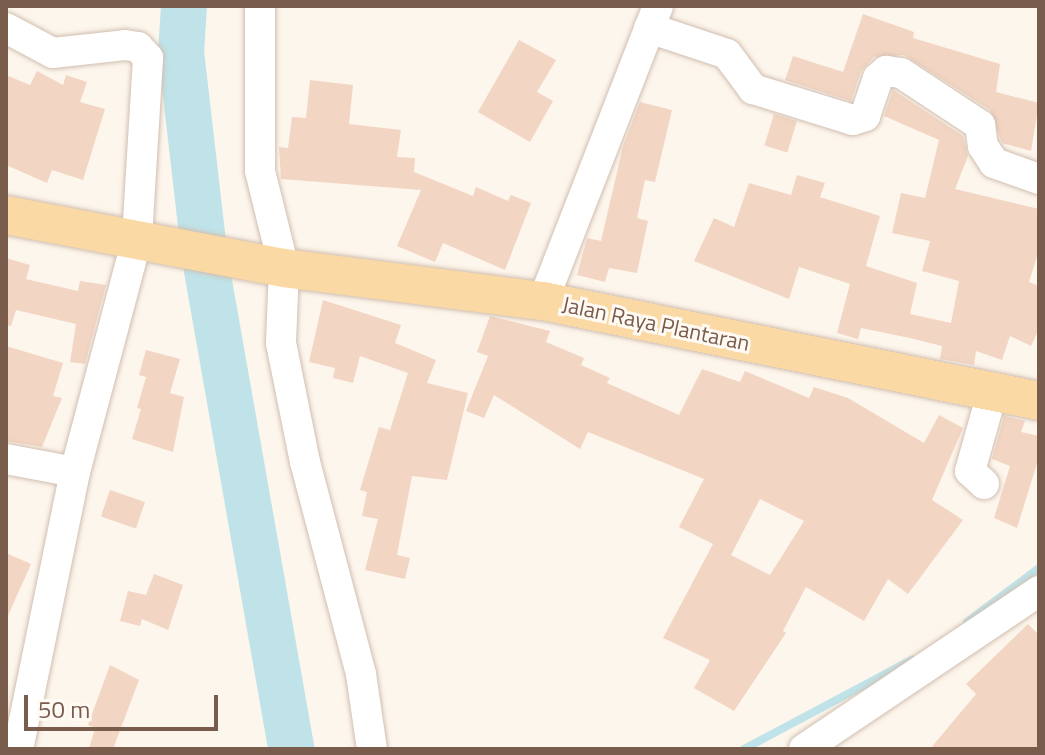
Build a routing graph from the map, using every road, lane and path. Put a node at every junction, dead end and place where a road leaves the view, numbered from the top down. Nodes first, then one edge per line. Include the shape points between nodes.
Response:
1 (260, 6) edge
2 (654, 17) edge
3 (6, 28) edge
4 (1039, 179) edge
5 (6, 215) edge
6 (146, 241) junction
7 (276, 266) junction
8 (543, 301) junction
9 (992, 393) junction
10 (1039, 401) edge
11 (6, 459) edge
12 (75, 472) junction
13 (984, 484) dead end
14 (1039, 591) edge
15 (16, 706) edge
16 (18, 749) edge
17 (372, 749) edge
18 (804, 749) edge

1 - 7 street via 260,171
2 - 4 street via 727,54 753,89 853,120 865,116 878,78 886,71 901,73 980,125 983,146 994,163
2 - 8 street
3 - 6 street via 53,53 125,45 146,54 151,75
5 - 6 main road, Jalan Raya Plantaran
6 - 7 main road, Jalan Raya Plantaran
6 - 12 street
7 - 8 main road, Jalan Raya Plantaran
7 - 17 street via 281,343 305,462 361,674
8 - 9 main road, Jalan Raya Plantaran
9 - 10 main road, Jalan Raya Plantaran
9 - 13 street via 970,471
11 - 12 street
12 - 15 street
14 - 18 street
15 - 16 street

